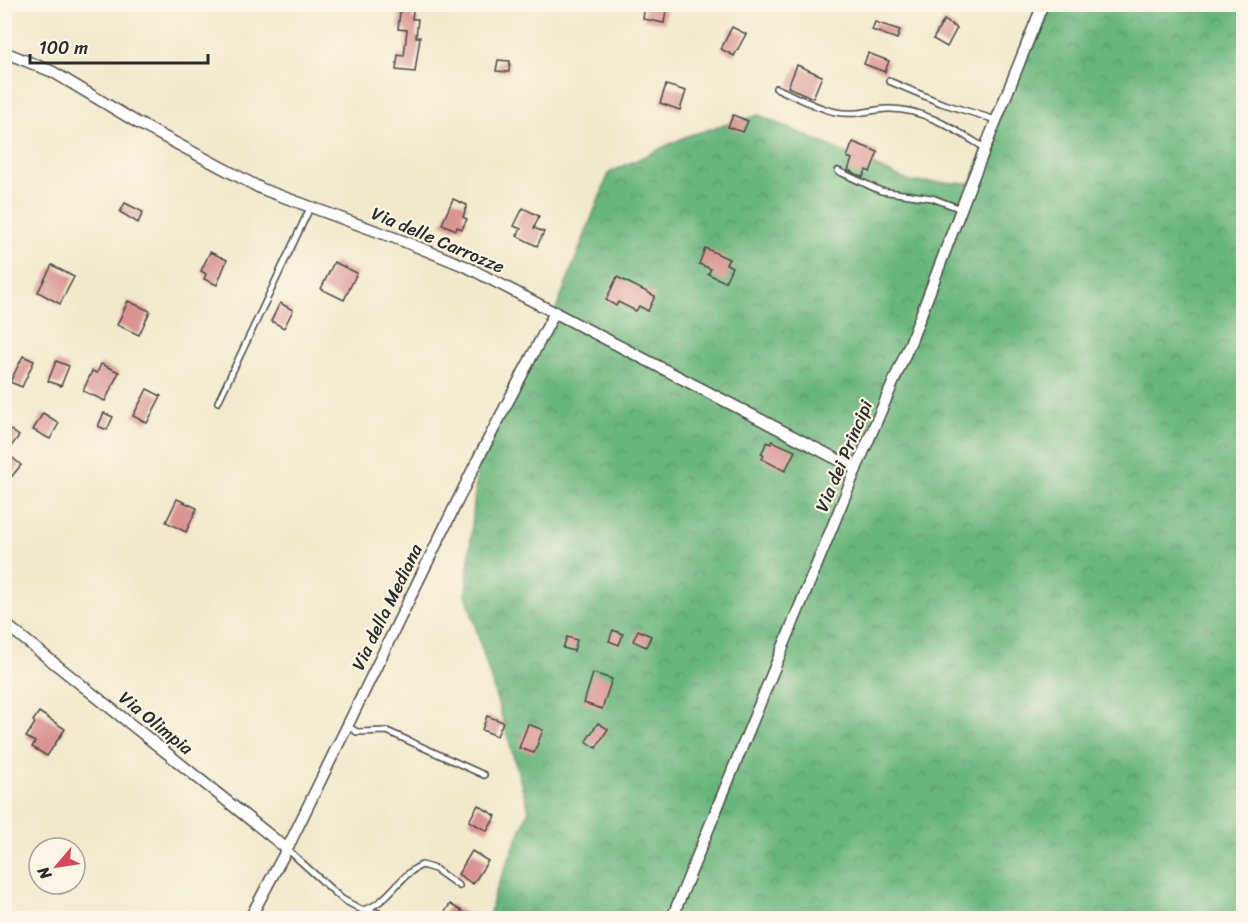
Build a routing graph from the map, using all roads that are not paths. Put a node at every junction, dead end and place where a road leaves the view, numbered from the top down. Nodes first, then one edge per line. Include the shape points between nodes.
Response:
1 (1043, 4) edge
2 (4, 52) edge
3 (889, 81) dead end
4 (776, 88) dead end
5 (996, 120) junction
6 (985, 148) junction
7 (838, 171) dead end
8 (310, 208) junction
9 (961, 209) junction
10 (555, 312) junction
11 (218, 402) dead end
12 (856, 469) junction
13 (4, 623) edge
14 (347, 726) junction
15 (484, 775) dead end
16 (287, 849) junction
17 (459, 886) dead end
18 (362, 910) junction
19 (250, 918) edge
20 (402, 918) edge
21 (672, 918) edge

1 - 5 street, Via dei Principi
2 - 8 street, Via delle Carrozze via 53,72 250,184
3 - 5 lane
4 - 6 lane via 836,112 856,114 894,109 915,113
5 - 6 street, Via dei Principi
6 - 9 street, Via dei Principi
7 - 9 lane via 881,191 927,197
8 - 10 street, Via delle Carrozze via 445,257
8 - 11 lane
9 - 12 street, Via dei Principi via 911,341
10 - 12 street, Via delle Carrozze
10 - 14 street, Via della Mediana
12 - 21 street, Via dei Principi
13 - 16 street, Via Olimpia
14 - 15 lane via 357,732 387,731
14 - 16 street, Via della Mediana
16 - 18 lane via 342,899
16 - 19 street, Via della Mediana
17 - 18 lane via 422,865 377,904
18 - 20 lane

